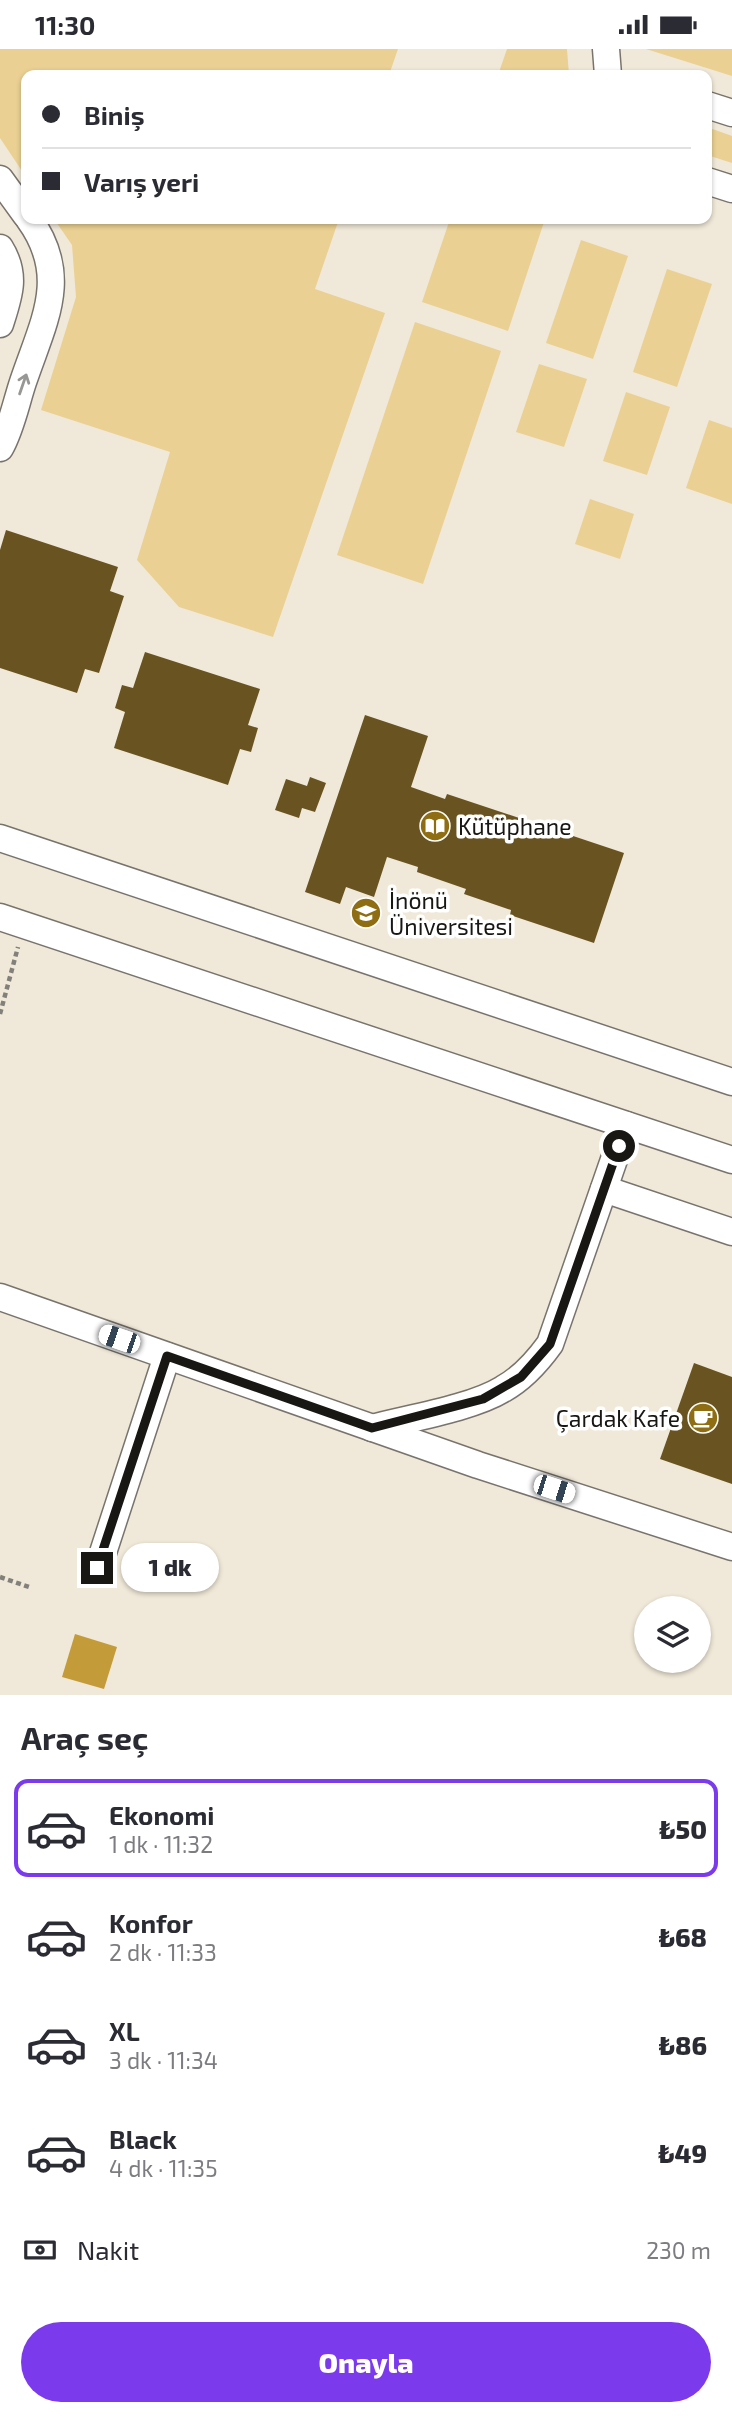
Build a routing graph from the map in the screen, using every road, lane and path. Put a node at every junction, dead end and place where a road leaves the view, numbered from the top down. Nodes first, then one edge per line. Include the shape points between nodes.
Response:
1 (712, 107) edge
2 (732, 113) edge
3 (0, 179) edge
4 (712, 183) edge
5 (732, 189) edge
6 (21, 208) edge
7 (33, 224) edge
8 (0, 248) edge
9 (0, 324) edge
10 (0, 448) edge
11 (0, 838) edge
12 (12, 921) edge
13 (0, 1014) edge
14 (732, 1082) edge
15 (626, 1125) junction
16 (732, 1160) edge
17 (604, 1189) junction
18 (732, 1232) edge
19 (0, 1297) edge
20 (167, 1356) junction
21 (372, 1428) junction
22 (732, 1547) edge
23 (97, 1568) dead end
24 (0, 1577) edge
25 (29, 1587) dead end

1 - 2 street
3 - 6 street
4 - 5 street
10 -> 7 street via 51,300 48,258
8 - 9 street via 11,284
11 - 14 street
12 - 13 path
12 - 15 street
15 - 16 street
15 - 17 street
17 - 18 street
17 - 21 street via 550,1344 537,1361 521,1377 483,1399
19 - 20 street
20 - 21 street
20 - 23 street
21 - 22 street
24 - 25 path

